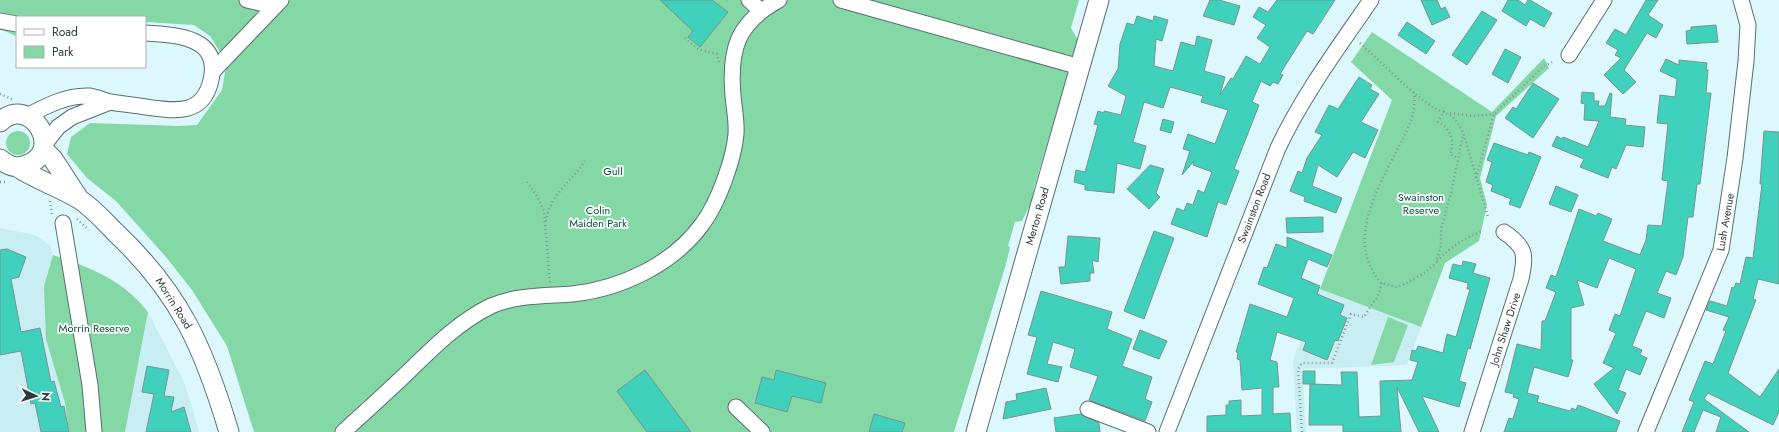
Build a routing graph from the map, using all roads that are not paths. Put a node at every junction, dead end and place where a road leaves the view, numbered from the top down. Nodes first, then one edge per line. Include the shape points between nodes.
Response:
1 (248, 0) edge
2 (749, 0) edge
3 (779, 0) edge
4 (841, 0) edge
5 (1099, 0) edge
6 (1371, 0) edge
7 (1604, 0) edge
8 (1741, 0) edge
9 (279, 2) edge
10 (760, 10) junction
11 (0, 21) edge
12 (16, 24) edge
13 (146, 33) edge
14 (1569, 54) dead end
15 (1080, 67) junction
16 (213, 71) junction
17 (110, 102) junction
18 (10, 115) edge
19 (43, 147) junction
20 (9, 170) edge
21 (70, 218) junction
22 (1504, 232) dead end
23 (736, 407) dead end
24 (1088, 409) dead end
25 (1117, 426) edge
26 (94, 432) edge
27 (229, 432) edge
28 (343, 432) edge
29 (762, 432) edge
30 (976, 432) edge
31 (1148, 432) edge
32 (1167, 432) edge
33 (1472, 432) edge
34 (1646, 432) edge

1 - 9 street via 264,4
2 - 10 street
3 - 10 street
4 - 15 street
5 - 15 main road, Merton Road
6 - 32 street, Swainston Road via 1310,90 1278,148
7 - 14 street
8 - 34 street, Lush Avenue via 1748,25 1746,61 1721,250
9 - 16 street
10 - 28 street via 743,29 734,52 732,86 736,133 723,184 704,223 684,245 646,273 608,287 574,294 518,298 475,315 446,336
11 - 12 street
13 - 16 street via 191,38 210,56
15 - 30 main road, Merton Road
16 - 17 street via 209,91 196,106 184,110
17 - 18 street via 90,96 75,97
17 - 19 street via 72,117 58,127
18 - 19 main road via 36,121 44,136
19 - 20 main road via 36,160
19 - 21 main road, Morrin Road via 53,159
20 - 21 main road, Morrin Road via 29,175
21 - 26 street
21 - 27 main road, Morrin Road via 139,254 162,282 180,308 204,358
22 - 33 street, John Shaw Drive via 1517,240 1522,247 1524,263
23 - 29 street
24 - 25 street
25 - 31 street

